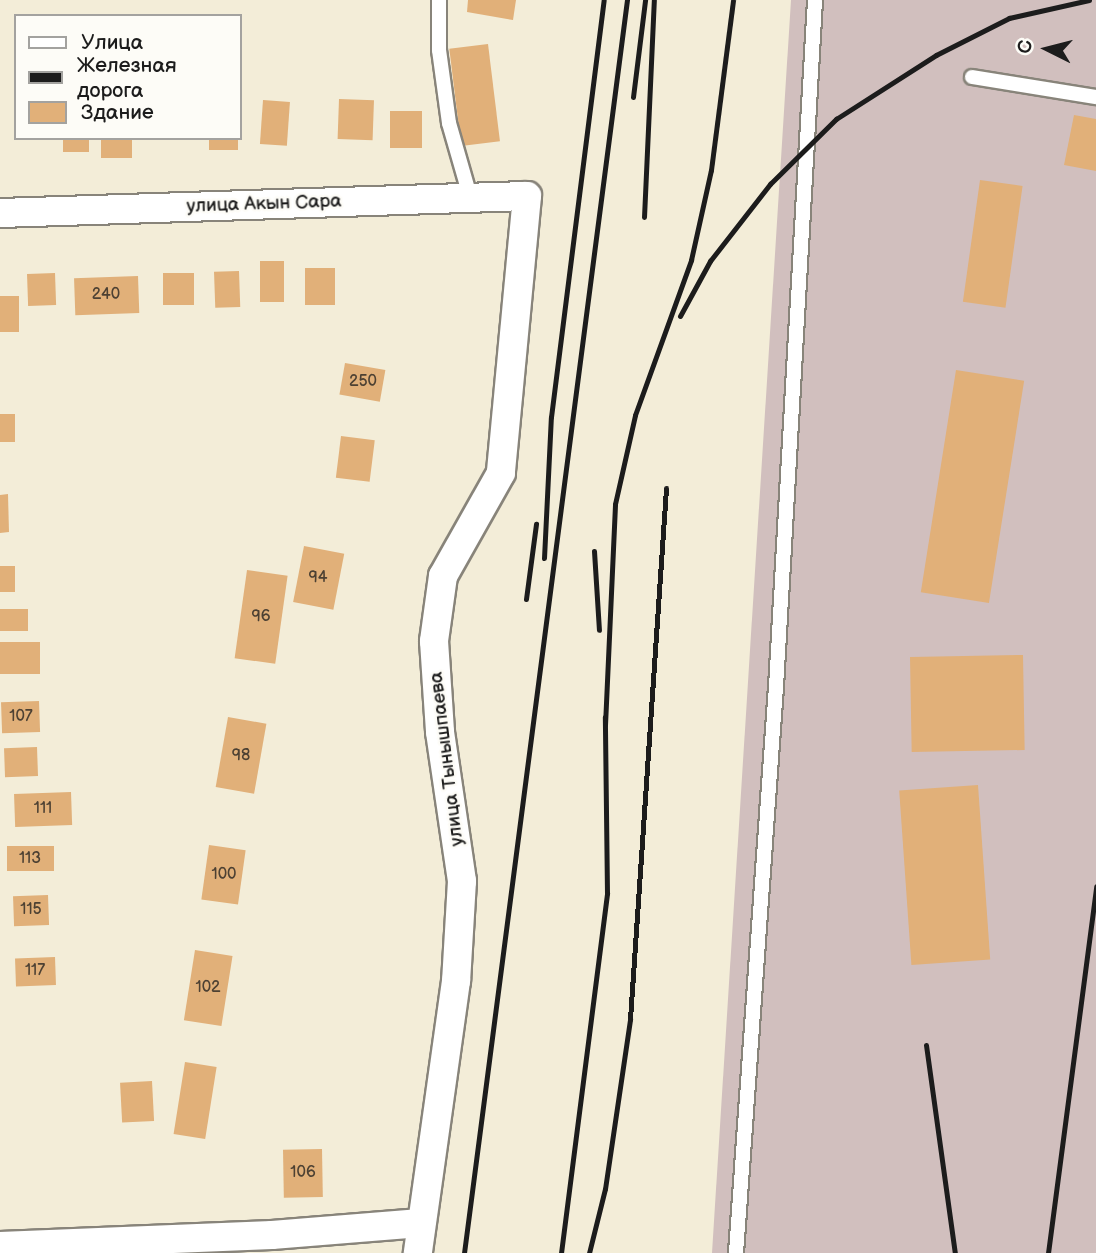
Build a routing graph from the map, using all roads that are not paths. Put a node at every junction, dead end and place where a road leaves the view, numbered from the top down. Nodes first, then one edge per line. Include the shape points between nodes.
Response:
1 (439, 0) edge
2 (815, 0) edge
3 (972, 77) dead end
4 (1096, 97) edge
5 (470, 196) junction
6 (527, 196) joint
7 (0, 213) edge
8 (421, 1223) junction
9 (0, 1246) edge
10 (418, 1253) edge
11 (736, 1253) edge

1 - 5 lane via 439,50 449,123
2 - 11 lane via 776,687
3 - 4 lane
5 - 6 street, улица Акын Сара
5 - 7 street, улица Акын Сара
6 - 8 street, улица Тынышпаева via 501,473 443,576 434,641 440,732 462,881 456,981
8 - 9 street via 272,1236
8 - 10 street, улица Тынышпаева

